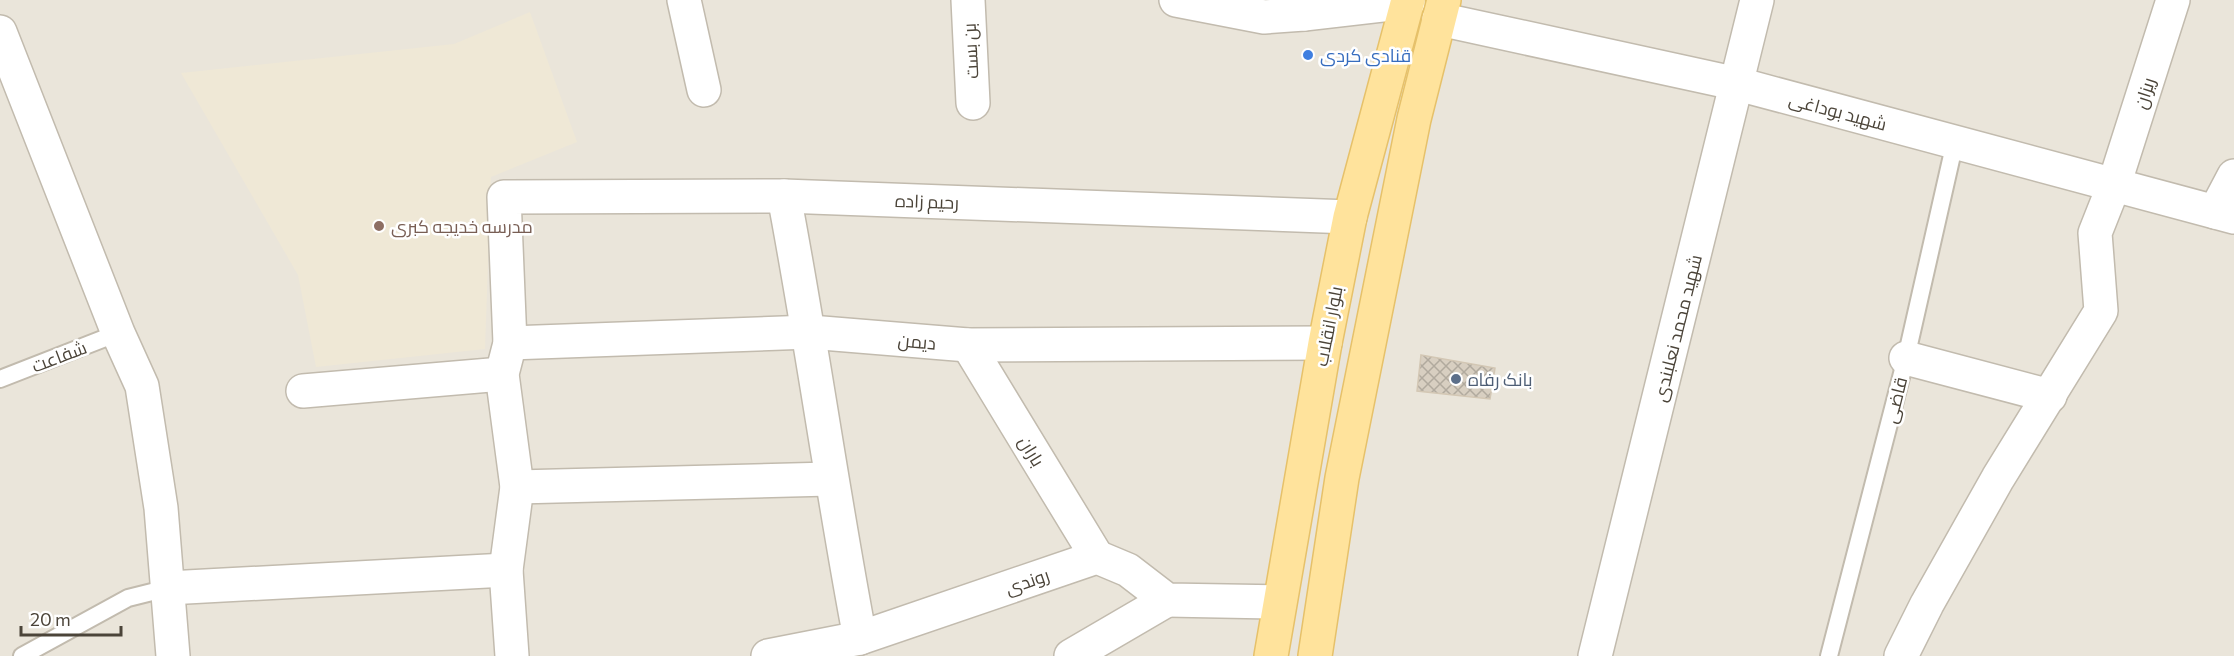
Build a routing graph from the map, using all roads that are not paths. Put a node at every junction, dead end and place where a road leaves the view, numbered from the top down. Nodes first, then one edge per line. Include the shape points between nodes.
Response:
1 (684, 0) edge
2 (968, 0) edge
3 (1176, 0) edge
4 (1757, 0) edge
5 (2174, 0) edge
6 (1408, 1) edge
7 (1302, 7) edge
8 (1441, 10) edge
9 (0, 32) edge
10 (7, 67) edge
11 (1738, 84) junction
12 (704, 90) dead end
13 (973, 103) dead end
14 (1955, 142) junction
15 (2234, 176) edge
16 (2114, 185) junction
17 (784, 196) junction
18 (2224, 214) edge
19 (1350, 217) junction
20 (810, 332) junction
21 (118, 333) junction
22 (510, 343) junction
23 (1325, 343) junction
24 (968, 345) junction
25 (1906, 358) junction
26 (502, 374) junction
27 (0, 379) edge
28 (303, 391) dead end
29 (2050, 396) junction
30 (830, 479) junction
31 (516, 487) junction
32 (1096, 556) junction
33 (506, 570) junction
34 (168, 588) junction
35 (1167, 600) junction
36 (1280, 602) junction
37 (860, 638) junction
38 (22, 656) edge
39 (173, 656) edge
40 (512, 656) edge
41 (768, 656) edge
42 (1071, 656) edge
43 (1271, 656) edge
44 (1315, 656) edge
45 (1595, 656) edge
46 (1829, 656) edge
47 (1901, 656) edge

1 - 12 street
2 - 13 street, بن بست
3 - 7 street via 1264,16
4 - 11 street, شهید محمد نعلبندی
5 - 16 street, ریزان
6 - 7 street
6 - 19 main road, بلوار انقلاب
8 - 11 street, شهید بوداغی
8 - 44 main road via 1414,119 1342,478
9 - 10 street
10 - 21 street
11 - 14 street, شهید بوداغی
11 - 45 street, شهید محمد نعلبندی
14 - 16 street, شهید بوداغی
14 - 25 lane, قاضی
15 - 18 street
16 - 18 street, شهید بوداغی
16 - 29 street, ریزان via 2095,233 2102,311
17 - 19 street, رحیم زاده
17 - 20 street
17 - 22 street, رحیم زاده via 504,197
19 - 23 main road, بلوار انقلاب
20 - 22 street, دیمن
20 - 24 street, دیمن
20 - 30 street
21 - 27 lane, شفاعت
21 - 34 street via 142,386 162,508
22 - 26 street
23 - 24 street, دیمن
23 - 36 main road, بلوار انقلاب
24 - 32 street, باران
25 - 29 street
25 - 46 lane, قاضی
26 - 28 street
26 - 31 street
29 - 47 street, ریزان via 1992,488
30 - 31 street
30 - 37 street
31 - 33 street
32 - 35 street via 1128,570
32 - 37 street, روندی
33 - 34 street
33 - 40 street
34 - 38 lane via 128,598
34 - 39 street
35 - 36 street
35 - 42 street
36 - 43 main road, بلوار انقلاب
37 - 41 street, روندی

